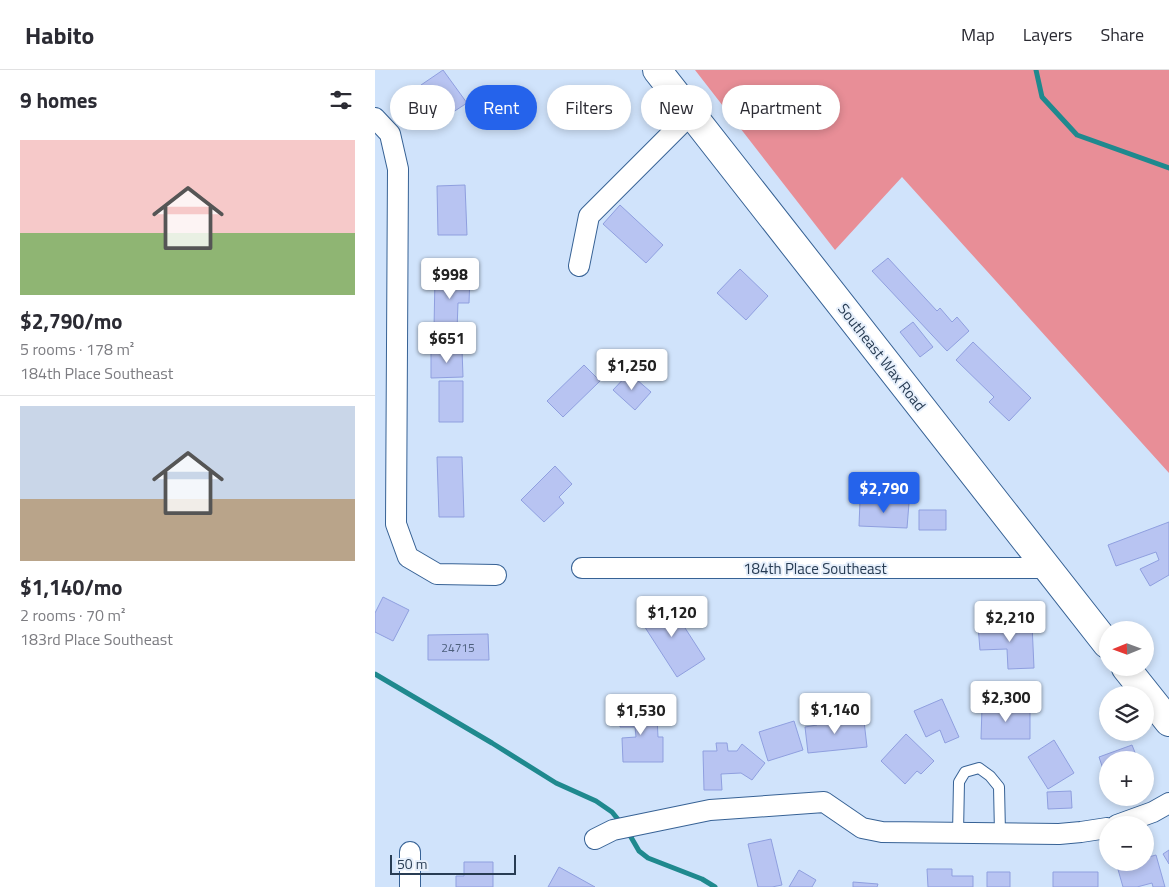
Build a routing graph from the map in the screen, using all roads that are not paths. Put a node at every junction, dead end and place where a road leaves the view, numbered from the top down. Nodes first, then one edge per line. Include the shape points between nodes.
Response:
1 (657, 70) edge
2 (669, 85) edge
3 (375, 118) edge
4 (675, 130) edge
5 (704, 130) edge
6 (579, 266) dead end
7 (582, 568) dead end
8 (1048, 568) junction
9 (496, 575) dead end
10 (1099, 634) edge
11 (1132, 676) edge
12 (1169, 722) edge
13 (1169, 803) edge
14 (1142, 816) edge
15 (1099, 829) edge
16 (958, 833) junction
17 (1000, 833) junction
18 (595, 839) dead end
19 (410, 852) dead end
20 (410, 887) edge

1 - 2 street, Southeast Wax Road
3 - 9 street via 390,134 398,169 396,524 408,557 437,574
4 - 6 street via 589,216
5 - 8 street, Southeast Wax Road
7 - 8 street, 184th Place Southeast
8 - 10 street, Southeast Wax Road
11 - 12 street
13 - 14 street
15 - 17 street via 1059,834
16 - 17 street
16 - 17 lane via 959,782 965,772 979,768 999,786
16 - 18 street via 882,832 862,828 824,802 710,810 613,830
19 - 20 street

